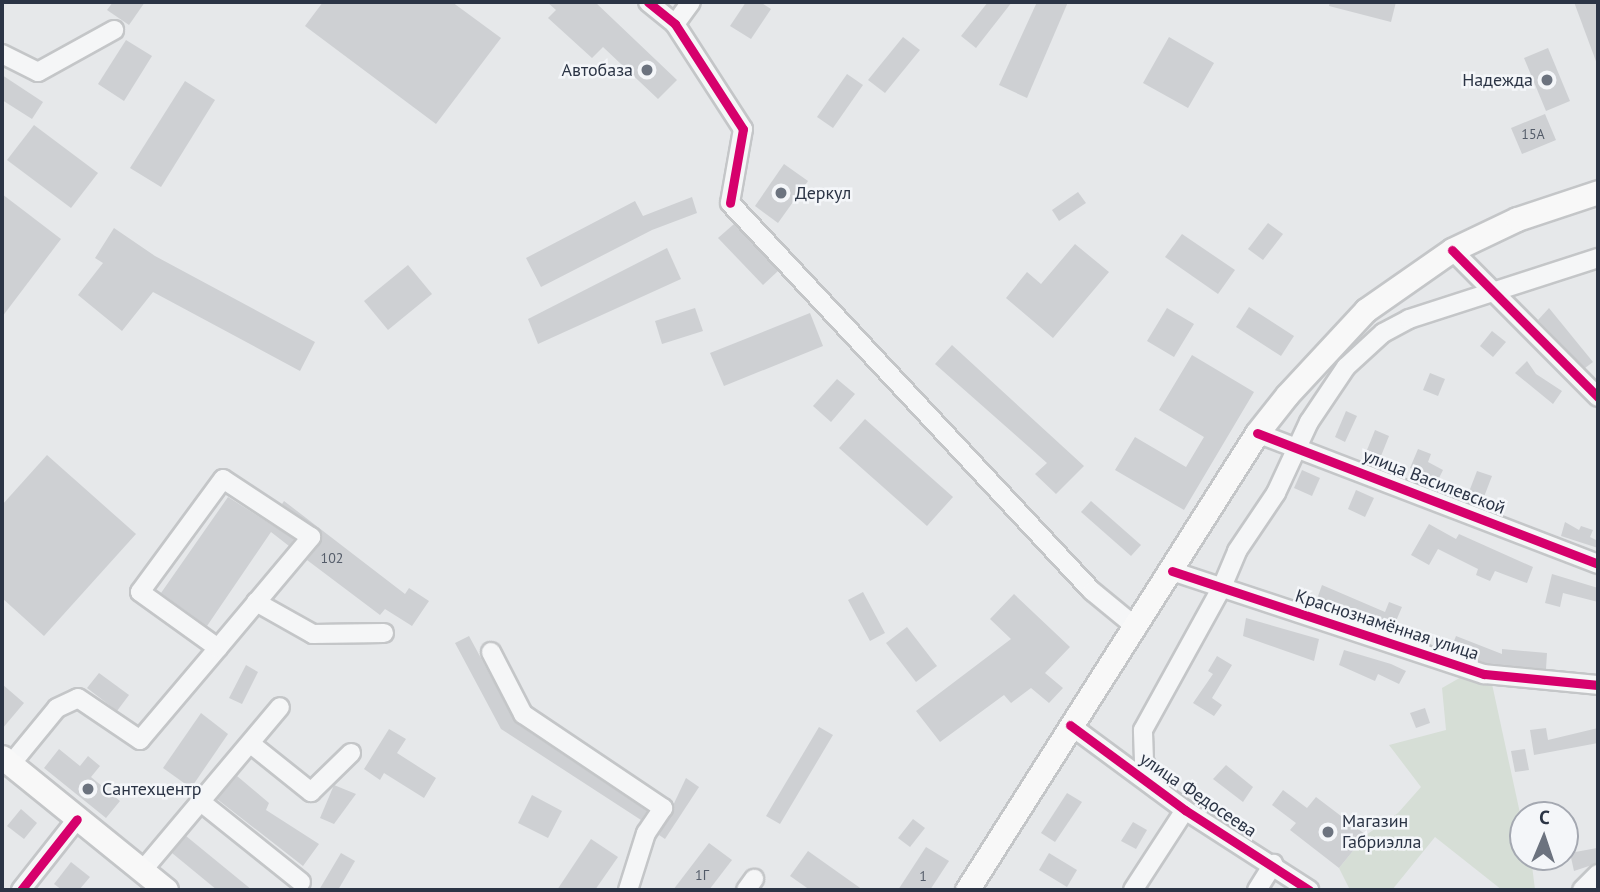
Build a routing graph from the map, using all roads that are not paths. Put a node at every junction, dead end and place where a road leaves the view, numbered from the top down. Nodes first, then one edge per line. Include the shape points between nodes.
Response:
1 (648, 2) edge
2 (691, 2) edge
3 (675, 23) junction
4 (114, 30) dead end
5 (2, 54) edge
6 (1598, 192) edge
7 (1452, 250) junction
8 (1598, 258) edge
9 (1494, 291) junction
10 (1598, 397) edge
11 (1257, 433) junction
12 (1298, 446) junction
13 (1598, 564) edge
14 (1172, 571) junction
15 (1222, 587) junction
16 (256, 602) junction
17 (1137, 628) junction
18 (384, 632) dead end
19 (218, 648) junction
20 (491, 652) dead end
21 (1598, 685) edge
22 (280, 707) dead end
23 (1070, 725) junction
24 (250, 744) junction
25 (351, 753) dead end
26 (6, 761) edge
27 (1157, 789) junction
28 (201, 802) junction
29 (1185, 810) junction
30 (77, 819) junction
31 (1273, 864) junction
32 (142, 871) junction
33 (1598, 873) edge
34 (300, 882) dead end
35 (21, 890) edge
36 (166, 890) edge
37 (628, 890) edge
38 (967, 890) edge
39 (1133, 890) edge
40 (1257, 890) edge
41 (1309, 890) edge
42 (1582, 890) edge

1 - 3 street
2 - 3 street
3 - 17 street via 743,128 730,203 1092,591
4 - 5 street via 38,72
6 - 7 main road via 1517,219
7 - 9 street
7 - 11 main road via 1366,310
8 - 9 street
9 - 10 street
9 - 12 street via 1409,319 1383,334 1346,367
11 - 12 street, улица Василевской
11 - 14 main road
12 - 13 street, улица Василевской
12 - 15 street via 1276,493 1237,551
14 - 15 street, Краснознамённая улица
14 - 17 main road
15 - 21 street, Краснознамённая улица via 1484,674
15 - 27 street via 1143,730 1144,761
16 - 18 street via 313,634
16 - 19 street
16 - 19 street via 311,537 223,479 140,592
17 - 23 main road
19 - 26 street via 141,740 78,698 57,708
20 - 37 street via 523,714 663,808 646,833
22 - 24 street
23 - 27 street, улица Федосеева
23 - 38 main road
24 - 25 street via 311,792
24 - 28 street
26 - 30 main road
27 - 29 street, улица Федосеева
28 - 32 street
28 - 34 street
29 - 31 street, улица Федосеева
29 - 39 street
30 - 32 main road
30 - 35 street
31 - 40 street
31 - 41 street, улица Федосеева
32 - 36 main road
33 - 42 street

